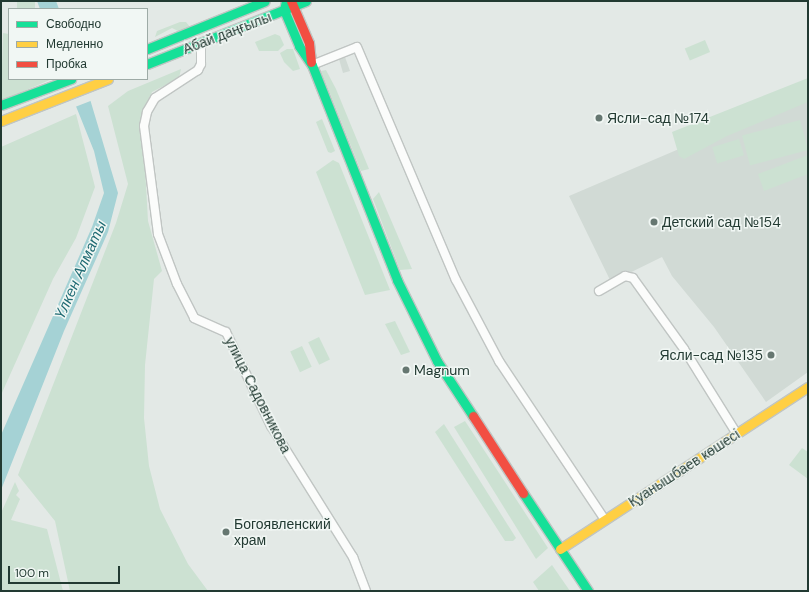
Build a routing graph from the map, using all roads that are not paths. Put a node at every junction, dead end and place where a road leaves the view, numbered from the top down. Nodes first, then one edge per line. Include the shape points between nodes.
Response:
1 (265, 1) edge
2 (306, 1) edge
3 (289, 5) edge
4 (201, 43) junction
5 (148, 49) edge
6 (148, 64) edge
7 (312, 65) junction
8 (68, 80) edge
9 (106, 80) edge
10 (1, 105) edge
11 (1, 121) edge
12 (599, 291) dead end
13 (808, 387) edge
14 (737, 434) junction
15 (605, 520) junction
16 (560, 549) junction
17 (366, 591) edge
18 (588, 591) edge

1 - 5 main road, Абай даңғылы
2 - 3 main road, Абай даңғылы
3 - 4 main road, Абай даңғылы
3 - 7 main road via 309,43
4 - 6 main road, Абай даңғылы
4 - 17 street, улица Садовникова via 201,64 198,70 155,98 147,112 144,126 158,234 177,284 194,318 226,332 272,426 353,557
7 - 15 street via 357,46 456,280 498,361
7 - 16 main road via 397,280 437,361
8 - 10 main road
9 - 11 main road
12 - 14 street via 625,276 633,278 684,349
13 - 14 main road, Қуанышбаев көшесі
14 - 15 main road, Қуанышбаев көшесі
15 - 16 main road, Қуанышбаев көшесі
16 - 18 main road

